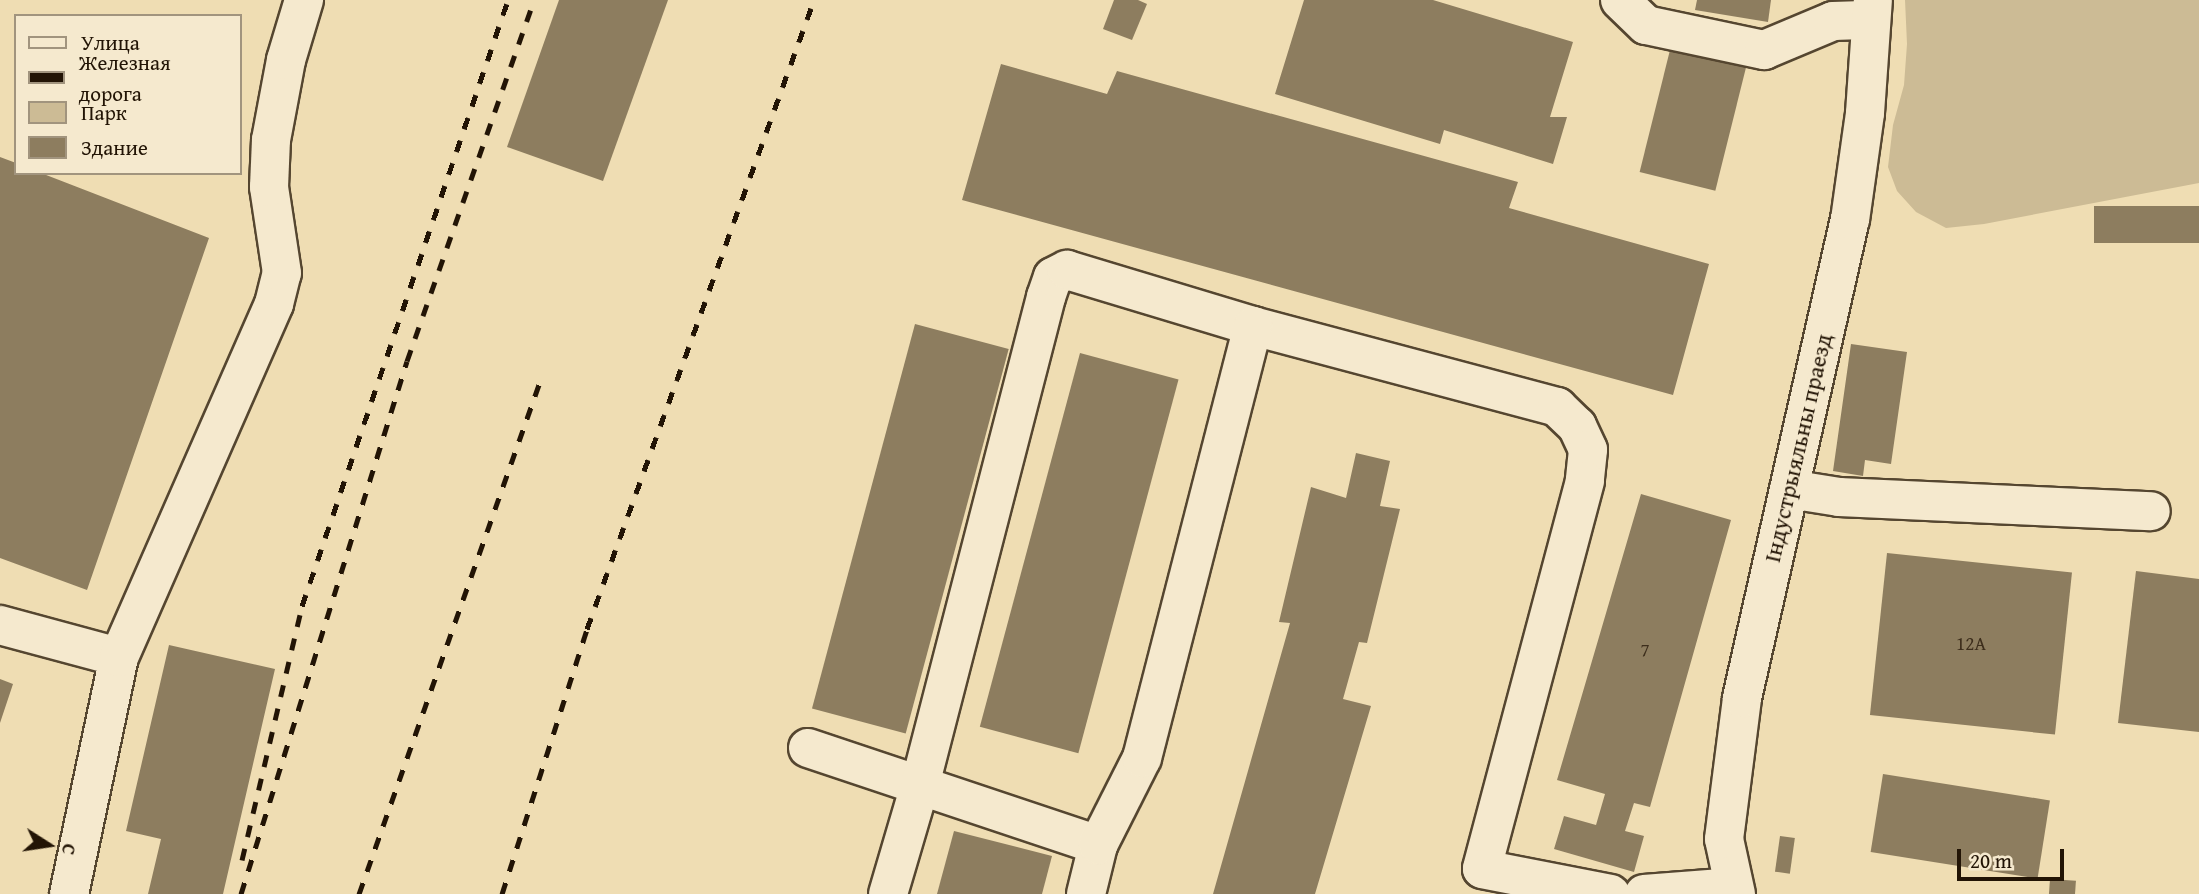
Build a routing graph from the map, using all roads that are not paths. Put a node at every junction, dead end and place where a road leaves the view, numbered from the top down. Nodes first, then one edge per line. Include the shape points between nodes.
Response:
1 (304, 0) edge
2 (1619, 0) edge
3 (1872, 10) edge
4 (1254, 326) junction
5 (1789, 489) junction
6 (2151, 511) dead end
7 (0, 625) edge
8 (119, 657) junction
9 (808, 748) dead end
10 (920, 785) junction
11 (1098, 845) junction
12 (1478, 881) edge
13 (1734, 890) edge
14 (69, 894) edge
15 (888, 894) edge
16 (1086, 894) edge
17 (1611, 894) edge
18 (1644, 894) edge

1 - 8 street via 286,60 271,140 269,187 282,273 274,304
2 - 3 street via 1646,25 1764,50
3 - 5 street, Індустрыяльны праезд via 1865,113 1850,220
4 - 10 street via 1080,272 1067,270 1053,277
4 - 11 street via 1142,758
4 - 12 street via 1557,407 1577,426 1588,450 1585,481
5 - 6 street via 1839,497
5 - 13 street, Індустрыяльны праезд via 1742,698 1728,788 1724,839
7 - 8 street
8 - 14 street
9 - 10 street
10 - 11 street
10 - 15 street
11 - 16 street
12 - 17 street
13 - 18 street

